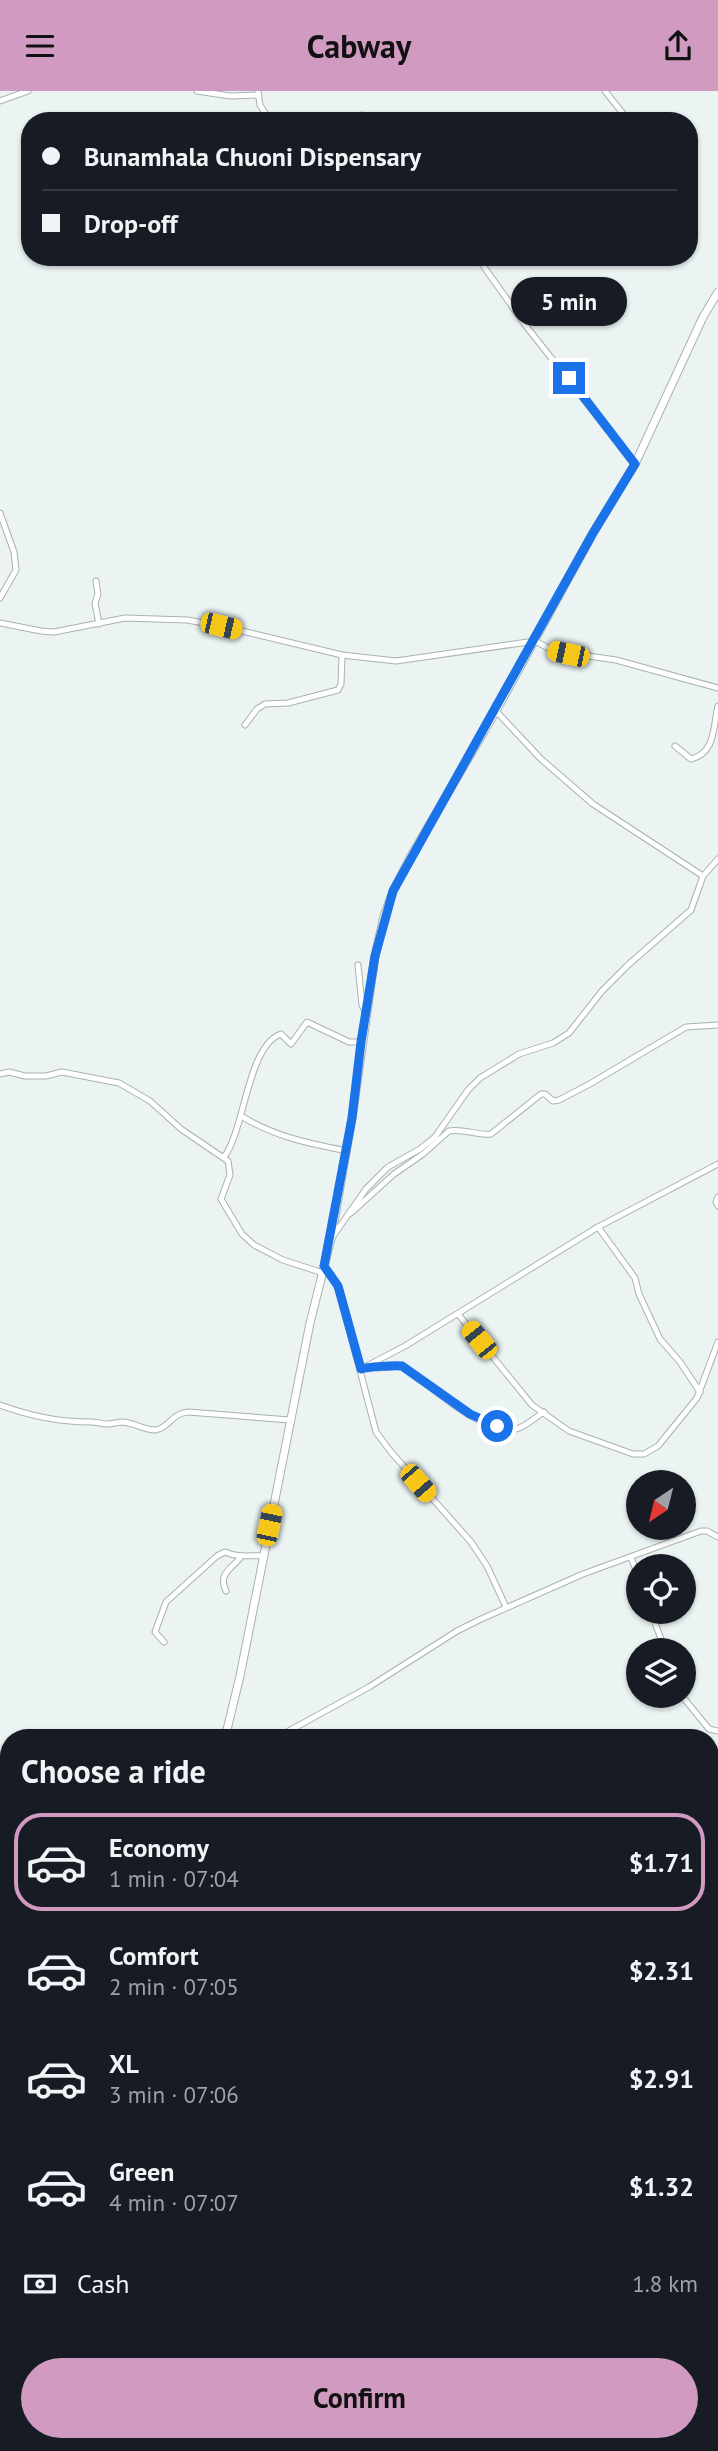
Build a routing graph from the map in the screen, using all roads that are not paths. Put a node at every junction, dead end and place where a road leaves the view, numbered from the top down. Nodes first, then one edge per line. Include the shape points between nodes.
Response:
1 (28, 91) edge
2 (197, 91) edge
3 (605, 91) edge
4 (258, 93) edge
5 (0, 101) edge
6 (264, 112) edge
7 (622, 112) edge
8 (483, 266) edge
9 (717, 297) edge
10 (635, 464) junction
11 (0, 513) edge
12 (96, 581) dead end
13 (0, 597) edge
14 (0, 623) edge
15 (99, 624) junction
16 (535, 641) junction
17 (342, 655) junction
18 (718, 688) edge
19 (718, 706) edge
20 (496, 711) junction
21 (245, 725) dead end
22 (675, 746) dead end
23 (718, 859) edge
24 (703, 876) junction
25 (358, 965) dead end
26 (366, 1013) junction
27 (718, 1025) edge
28 (361, 1042) junction
29 (0, 1074) edge
30 (241, 1116) junction
31 (347, 1151) junction
32 (224, 1157) junction
33 (718, 1164) edge
34 (718, 1197) edge
35 (718, 1206) edge
36 (345, 1218) junction
37 (598, 1227) junction
38 (331, 1239) junction
39 (324, 1269) junction
40 (458, 1314) junction
41 (718, 1342) edge
42 (369, 1366) junction
43 (361, 1369) junction
44 (700, 1392) junction
45 (0, 1405) edge
46 (544, 1412) junction
47 (290, 1420) junction
48 (718, 1537) edge
49 (641, 1554) edge
50 (263, 1556) junction
51 (240, 1558) junction
52 (626, 1560) edge
53 (226, 1591) dead end
54 (506, 1607) junction
55 (164, 1642) dead end
56 (692, 1708) edge
57 (227, 1729) edge
58 (292, 1729) edge
59 (709, 1729) edge

1 - 5 street
2 - 4 street via 230,96
3 - 7 street
4 - 6 street
8 - 10 street
9 - 10 street via 703,317
10 - 16 street
11 - 13 street via 16,570
12 - 15 street
14 - 15 street via 54,632
15 - 17 street via 125,618 187,620
16 - 17 street via 396,661
16 - 18 street via 554,651 616,660
16 - 20 street
17 - 21 street via 338,690 265,704
19 - 22 street via 711,742 700,757 691,759
20 - 24 street via 541,759 593,804
20 - 26 street via 393,891 377,944
23 - 24 street
24 - 36 street via 691,911 628,965 569,1033 519,1054 480,1078 435,1137 388,1167
25 - 26 street
26 - 28 street
27 - 36 street via 685,1027 557,1101 541,1094 491,1134 449,1131
28 - 30 street via 345,1040 307,1022 291,1044 282,1035 273,1037 254,1071
28 - 31 street
29 - 32 street via 46,1076 59,1072 119,1083
30 - 31 street via 293,1140
30 - 32 street
31 - 38 street
32 - 39 street via 230,1175 220,1199 242,1234 269,1254
33 - 37 street
34 - 35 street
36 - 38 street
37 - 40 street
37 - 44 street via 635,1278 660,1339
38 - 39 street
39 - 43 street via 338,1286
39 - 47 street
40 - 42 street
40 - 46 street via 528,1400
41 - 44 street
42 - 43 street
42 - 46 street via 402,1366 470,1414 497,1426 520,1428
43 - 54 street via 382,1441 471,1542
44 - 46 street via 658,1446 644,1454 573,1434
45 - 47 street via 44,1419 129,1423 152,1430 188,1412
47 - 50 street
48 - 49 street via 701,1531
50 - 51 street
50 - 57 street
51 - 53 street via 224,1574
51 - 55 street via 220,1554 166,1602 155,1632
52 - 54 street
54 - 58 street
56 - 59 street

